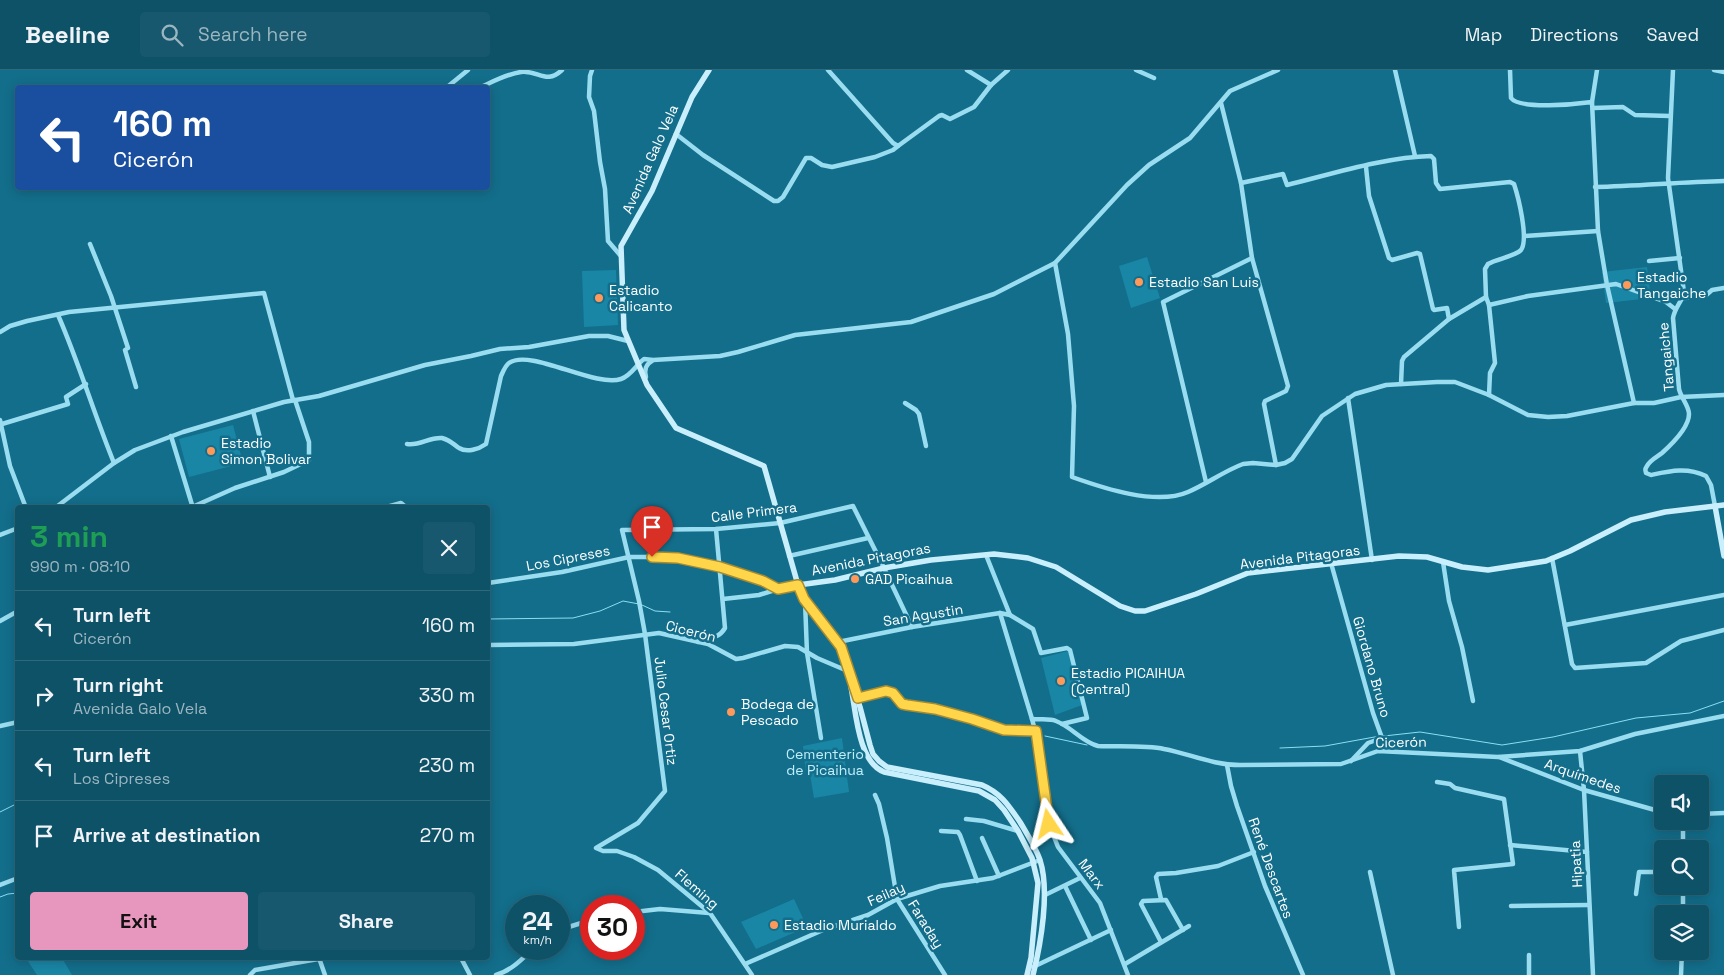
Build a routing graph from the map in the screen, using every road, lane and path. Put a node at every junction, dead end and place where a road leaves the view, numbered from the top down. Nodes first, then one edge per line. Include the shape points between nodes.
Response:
1 (468, 70) edge
2 (562, 70) edge
3 (592, 70) edge
4 (708, 70) edge
5 (828, 70) edge
6 (967, 70) edge
7 (1008, 70) edge
8 (1136, 70) edge
9 (1276, 70) edge
10 (1395, 70) edge
11 (1510, 70) edge
12 (1596, 70) edge
13 (1673, 70) edge
14 (1714, 70) edge
15 (1724, 72) edge
16 (1154, 78) dead end
17 (450, 85) edge
18 (487, 85) edge
19 (992, 85) junction
20 (1592, 102) junction
21 (1221, 103) junction
22 (1593, 108) junction
23 (1670, 116) junction
24 (676, 134) junction
25 (898, 146) junction
26 (1415, 156) junction
27 (1366, 166) junction
28 (1724, 181) edge
29 (1241, 183) junction
30 (1670, 184) junction
31 (1596, 187) junction
32 (1598, 230) junction
33 (1525, 236) junction
34 (90, 244) dead end
35 (620, 255) junction
36 (1252, 258) junction
37 (1680, 258) junction
38 (1649, 261) dead end
39 (1055, 263) junction
40 (1607, 285) junction
41 (1724, 288) edge
42 (1486, 297) junction
43 (1683, 298) junction
44 (1490, 305) junction
45 (114, 308) junction
46 (1675, 309) junction
47 (58, 314) junction
48 (1450, 319) junction
49 (0, 332) edge
50 (628, 340) junction
51 (653, 360) junction
52 (638, 366) junction
53 (86, 384) junction
54 (1401, 384) junction
55 (647, 385) junction
56 (136, 387) dead end
57 (1488, 395) junction
58 (1724, 395) edge
59 (1681, 397) junction
60 (1348, 398) junction
61 (294, 400) junction
62 (906, 403) dead end
63 (1634, 403) junction
64 (253, 411) junction
65 (1, 422) edge
66 (171, 436) junction
67 (407, 444) dead end
68 (926, 446) dead end
69 (114, 463) junction
70 (1276, 465) junction
71 (270, 477) junction
72 (1206, 482) junction
73 (25, 505) edge
74 (59, 505) edge
75 (191, 505) edge
76 (197, 505) edge
77 (1724, 505) edge
78 (1715, 506) junction
79 (780, 523) junction
80 (15, 529) edge
81 (716, 530) junction
82 (0, 535) edge
83 (868, 538) junction
84 (986, 555) junction
85 (789, 556) junction
86 (1724, 556) edge
87 (629, 557) junction
88 (1552, 558) junction
89 (1372, 560) junction
90 (1443, 562) junction
91 (1331, 563) junction
92 (720, 567) junction
93 (884, 568) junction
94 (490, 583) edge
95 (798, 585) junction
96 (778, 589) junction
97 (1724, 595) edge
98 (804, 599) junction
99 (723, 600) junction
100 (15, 613) edge
101 (1000, 613) junction
102 (1010, 616) junction
103 (0, 621) edge
104 (1564, 625) junction
105 (912, 627) junction
106 (1724, 630) edge
107 (645, 634) junction
108 (698, 642) junction
109 (838, 642) junction
110 (490, 644) edge
111 (807, 653) junction
112 (851, 674) junction
113 (858, 698) junction
114 (1474, 701) dead end
115 (1724, 716) edge
116 (1032, 720) junction
117 (15, 723) edge
118 (1062, 724) junction
119 (0, 726) edge
120 (1036, 731) junction
121 (821, 738) dead end
122 (1580, 751) junction
123 (1498, 757) junction
124 (1350, 762) junction
125 (1227, 765) junction
126 (1437, 782) dead end
127 (1584, 790) junction
128 (875, 794) dead end
129 (1654, 810) edge
130 (1724, 813) edge
131 (1709, 814) edge
132 (966, 819) dead end
133 (940, 831) dead end
134 (1018, 831) junction
135 (982, 838) dead end
136 (1510, 845) junction
137 (603, 851) joint
138 (1254, 852) junction
139 (1587, 852) junction
140 (1040, 860) junction
141 (1034, 863) junction
142 (1370, 872) dead end
143 (1654, 872) edge
144 (1000, 876) junction
145 (1080, 878) junction
146 (15, 879) edge
147 (977, 881) junction
148 (0, 885) edge
149 (1065, 886) junction
150 (1636, 894) dead end
151 (1045, 895) junction
152 (897, 899) junction
153 (1161, 900) junction
154 (1589, 905) junction
155 (1511, 906) dead end
156 (645, 911) edge
157 (710, 913) junction
158 (1189, 926) dead end
159 (1459, 927) dead end
160 (1111, 930) junction
161 (1183, 930) junction
162 (1091, 940) junction
163 (1161, 942) junction
164 (1529, 955) dead end
165 (283, 960) edge
166 (295, 960) edge
167 (321, 960) edge
168 (462, 960) edge
169 (521, 960) edge
170 (1682, 960) edge
171 (285, 964) junction
172 (745, 964) junction
173 (1125, 964) junction
174 (1032, 967) junction
175 (250, 975) edge
176 (325, 975) edge
177 (470, 975) edge
178 (496, 975) edge
179 (752, 975) edge
180 (945, 975) edge
181 (1027, 975) edge
182 (1033, 975) edge
183 (1128, 975) edge
184 (1303, 975) edge
185 (1393, 975) edge
186 (1529, 975) edge
187 (1593, 975) edge
188 (1681, 975) edge

1 - 17 street
2 - 18 street via 550,78 521,72
3 - 35 street via 589,97 594,111 605,189 608,241
4 - 24 main road, Avenida Galo Vela
5 - 25 street
6 - 19 street
7 - 19 street
8 - 16 street
9 - 21 street via 1230,92
10 - 26 street
11 - 20 street via 1511,98 1519,104
12 - 20 street
13 - 23 street
14 - 15 street
19 - 25 street via 974,107 950,119 939,116
20 - 22 street
21 - 29 street
21 - 39 street via 1190,138 1149,165 1127,185
22 - 23 street via 1623,107 1636,115
22 - 31 street
23 - 30 street
24 - 25 street via 774,201 783,197 806,158 832,167 876,157
24 - 35 main road, Avenida Galo Vela via 652,191 621,246
26 - 27 street
26 - 33 street via 1434,158 1436,183 1443,190 1514,184
27 - 29 street via 1287,185 1283,174
27 - 48 street via 1369,196 1389,258 1420,254 1433,309 1447,308
28 - 30 street
29 - 36 street
30 - 31 street
30 - 37 street
31 - 32 street
32 - 33 street
32 - 40 street
33 - 42 street via 1519,251 1490,262 1486,267
34 - 45 street
35 - 50 main road, Avenida Galo Vela via 624,330
36 - 70 street via 1288,386 1286,391 1264,404
36 - 72 street via 1164,302
37 - 38 street
37 - 43 street
39 - 51 street via 994,294 911,322 795,334 720,356
39 - 72 street via 1068,334 1074,406 1072,477 1109,490 1163,498 1188,492
40 - 44 street
40 - 46 street via 1631,288
40 - 63 street
41 - 43 street via 1714,289 1704,297
42 - 44 street
42 - 48 street
43 - 46 street, Tangaiche
44 - 57 street via 1495,363 1490,373
45 - 47 street
45 - 56 street via 128,348 125,350
45 - 61 street via 264,293
46 - 59 street, Tangaiche via 1673,318
47 - 49 street
47 - 53 street
48 - 54 street via 1404,357
50 - 52 main road, Avenida Galo Vela
50 - 61 street via 589,336 500,349
51 - 52 street via 644,359
51 - 55 street via 646,366
52 - 55 main road, Avenida Galo Vela
52 - 67 street via 622,379 609,380 542,362 513,361 501,376 486,444 482,448 465,450 443,438
53 - 65 street via 66,397 68,404
53 - 69 street
54 - 57 street via 1455,382
54 - 60 street via 1386,385
55 - 79 main road, Avenida Galo Vela via 676,428 764,466
57 - 63 street via 1528,415 1568,416
58 - 59 street
59 - 63 street via 1654,403
59 - 78 street, Tangaiche via 1689,409 1687,424 1669,447 1647,464 1646,473 1689,470 1706,476
60 - 70 street via 1322,416 1292,459
60 - 89 street
61 - 64 street
61 - 71 street via 309,442 309,460
62 - 68 street via 919,414
64 - 66 street
64 - 71 street
65 - 73 street via 10,466
66 - 69 street
66 - 75 street
69 - 74 street
70 - 72 street via 1247,463
71 - 76 street
77 - 78 main road, Avenida Pitagoras
78 - 86 main road
78 - 88 main road, Avenida Pitagoras via 1631,520
79 - 81 street, Calle Primera
79 - 83 street, Calle Primera via 853,506
79 - 85 main road, Avenida Galo Vela
80 - 82 street
81 - 87 street, Calle Primera via 622,530
81 - 92 street
83 - 85 street
83 - 93 street
84 - 91 main road, Avenida Pitagoras via 1028,558 1056,568 1134,611 1145,611 1196,594 1244,574
84 - 93 main road, Avenida Pitagoras
84 - 102 street
85 - 95 main road, Avenida Galo Vela
87 - 92 street, Los Cipreses via 678,558
87 - 94 street, Los Cipreses via 562,572
87 - 107 street, Julio Cesar Ortiz
88 - 90 main road, Avenida Pitagoras via 1488,570
88 - 104 street
89 - 90 main road, Avenida Pitagoras via 1414,556
89 - 91 main road, Avenida Pitagoras
90 - 114 street via 1449,601
91 - 124 street, Giordano Bruno via 1382,738 1361,748
92 - 96 street, Los Cipreses
92 - 99 street
93 - 95 main road, Avenida Pitagoras
93 - 105 street
95 - 96 street
95 - 98 main road, Avenida Galo Vela
96 - 99 street
97 - 104 street
98 - 109 main road, Avenida Galo Vela
98 - 111 street
99 - 108 street via 725,628 715,638
100 - 103 street
101 - 102 street, San Agustin
101 - 105 street, San Agustin
101 - 116 street, Marx
102 - 118 street via 1033,629 1042,653 1070,650 1087,718
104 - 106 street via 1572,664 1576,669 1646,663 1681,641
105 - 109 street, San Agustin
107 - 108 street, Cicerón via 659,633
107 - 110 street, Cicerón via 574,644
107 - 137 street, Julio Cesar Ortiz via 665,791 638,823 596,848
108 - 111 street, Cicerón via 736,659 785,646 798,647
109 - 112 main road, Avenida Galo Vela
111 - 112 street, Cicerón
111 - 121 street
112 - 113 main road, Avenida Galo Vela
112 - 134 main road, Avenida Galo Vela via 850,684 862,744 875,767 884,772 983,793 998,803
113 - 120 street via 886,691 893,693 902,704 935,709 1004,730
113 - 140 main road, Avenida Galo Vela via 870,746 879,761 887,767 976,784 996,792 1010,806
115 - 122 street, Cicerón via 1635,734
116 - 118 street, Cicerón
116 - 120 street, Marx
117 - 119 street
118 - 125 street, Cicerón via 1095,745 1163,748
120 - 145 street, Marx via 1049,824 1058,847
122 - 123 street, Cicerón
122 - 127 street, Hipatia
123 - 124 street, Cicerón via 1378,751
123 - 127 street, Arquímedes
124 - 125 street, Cicerón
125 - 138 street, René Descartes
126 - 136 street via 1504,798
127 - 129 street, Arquímedes
127 - 139 street, Hipatia
128 - 152 street, Faraday via 880,804
130 - 131 street
132 - 134 street
133 - 147 street via 960,834
134 - 141 main road, Avenida Galo Vela
135 - 144 street
136 - 139 street
136 - 159 street via 1513,864 1454,870
137 - 157 street, Fleming via 617,851 644,861
138 - 153 street via 1218,866 1158,874
138 - 184 street, René Descartes via 1279,922
139 - 154 street, Hipatia
140 - 141 street, Feilay
140 - 151 main road, Avenida Galo Vela
141 - 144 street, Feilay
141 - 174 main road, Avenida Galo Vela via 1038,896
142 - 185 street
143 - 150 street via 1639,872
144 - 147 street, Feilay
145 - 149 street
145 - 160 street, Marx via 1100,903
146 - 148 street
147 - 152 street, Feilay via 940,886
149 - 151 street
149 - 162 street
151 - 174 main road, Avenida Galo Vela
152 - 172 street, Feilay via 868,915 823,930
152 - 180 street, Faraday
153 - 161 street via 1166,900
153 - 163 street via 1143,901 1141,904
154 - 155 street
154 - 187 street, Hipatia
156 - 157 street
157 - 172 street, Fleming
158 - 161 street
160 - 162 street
160 - 173 street, Marx
161 - 163 street
162 - 174 street
163 - 173 street
164 - 186 street
165 - 171 street
166 - 171 street
167 - 176 street
168 - 177 street
169 - 178 street via 508,971
170 - 188 street
171 - 175 street via 255,970
172 - 179 street, Fleming
173 - 183 street, Marx
174 - 181 main road, Avenida Galo Vela
174 - 182 main road, Avenida Galo Vela

